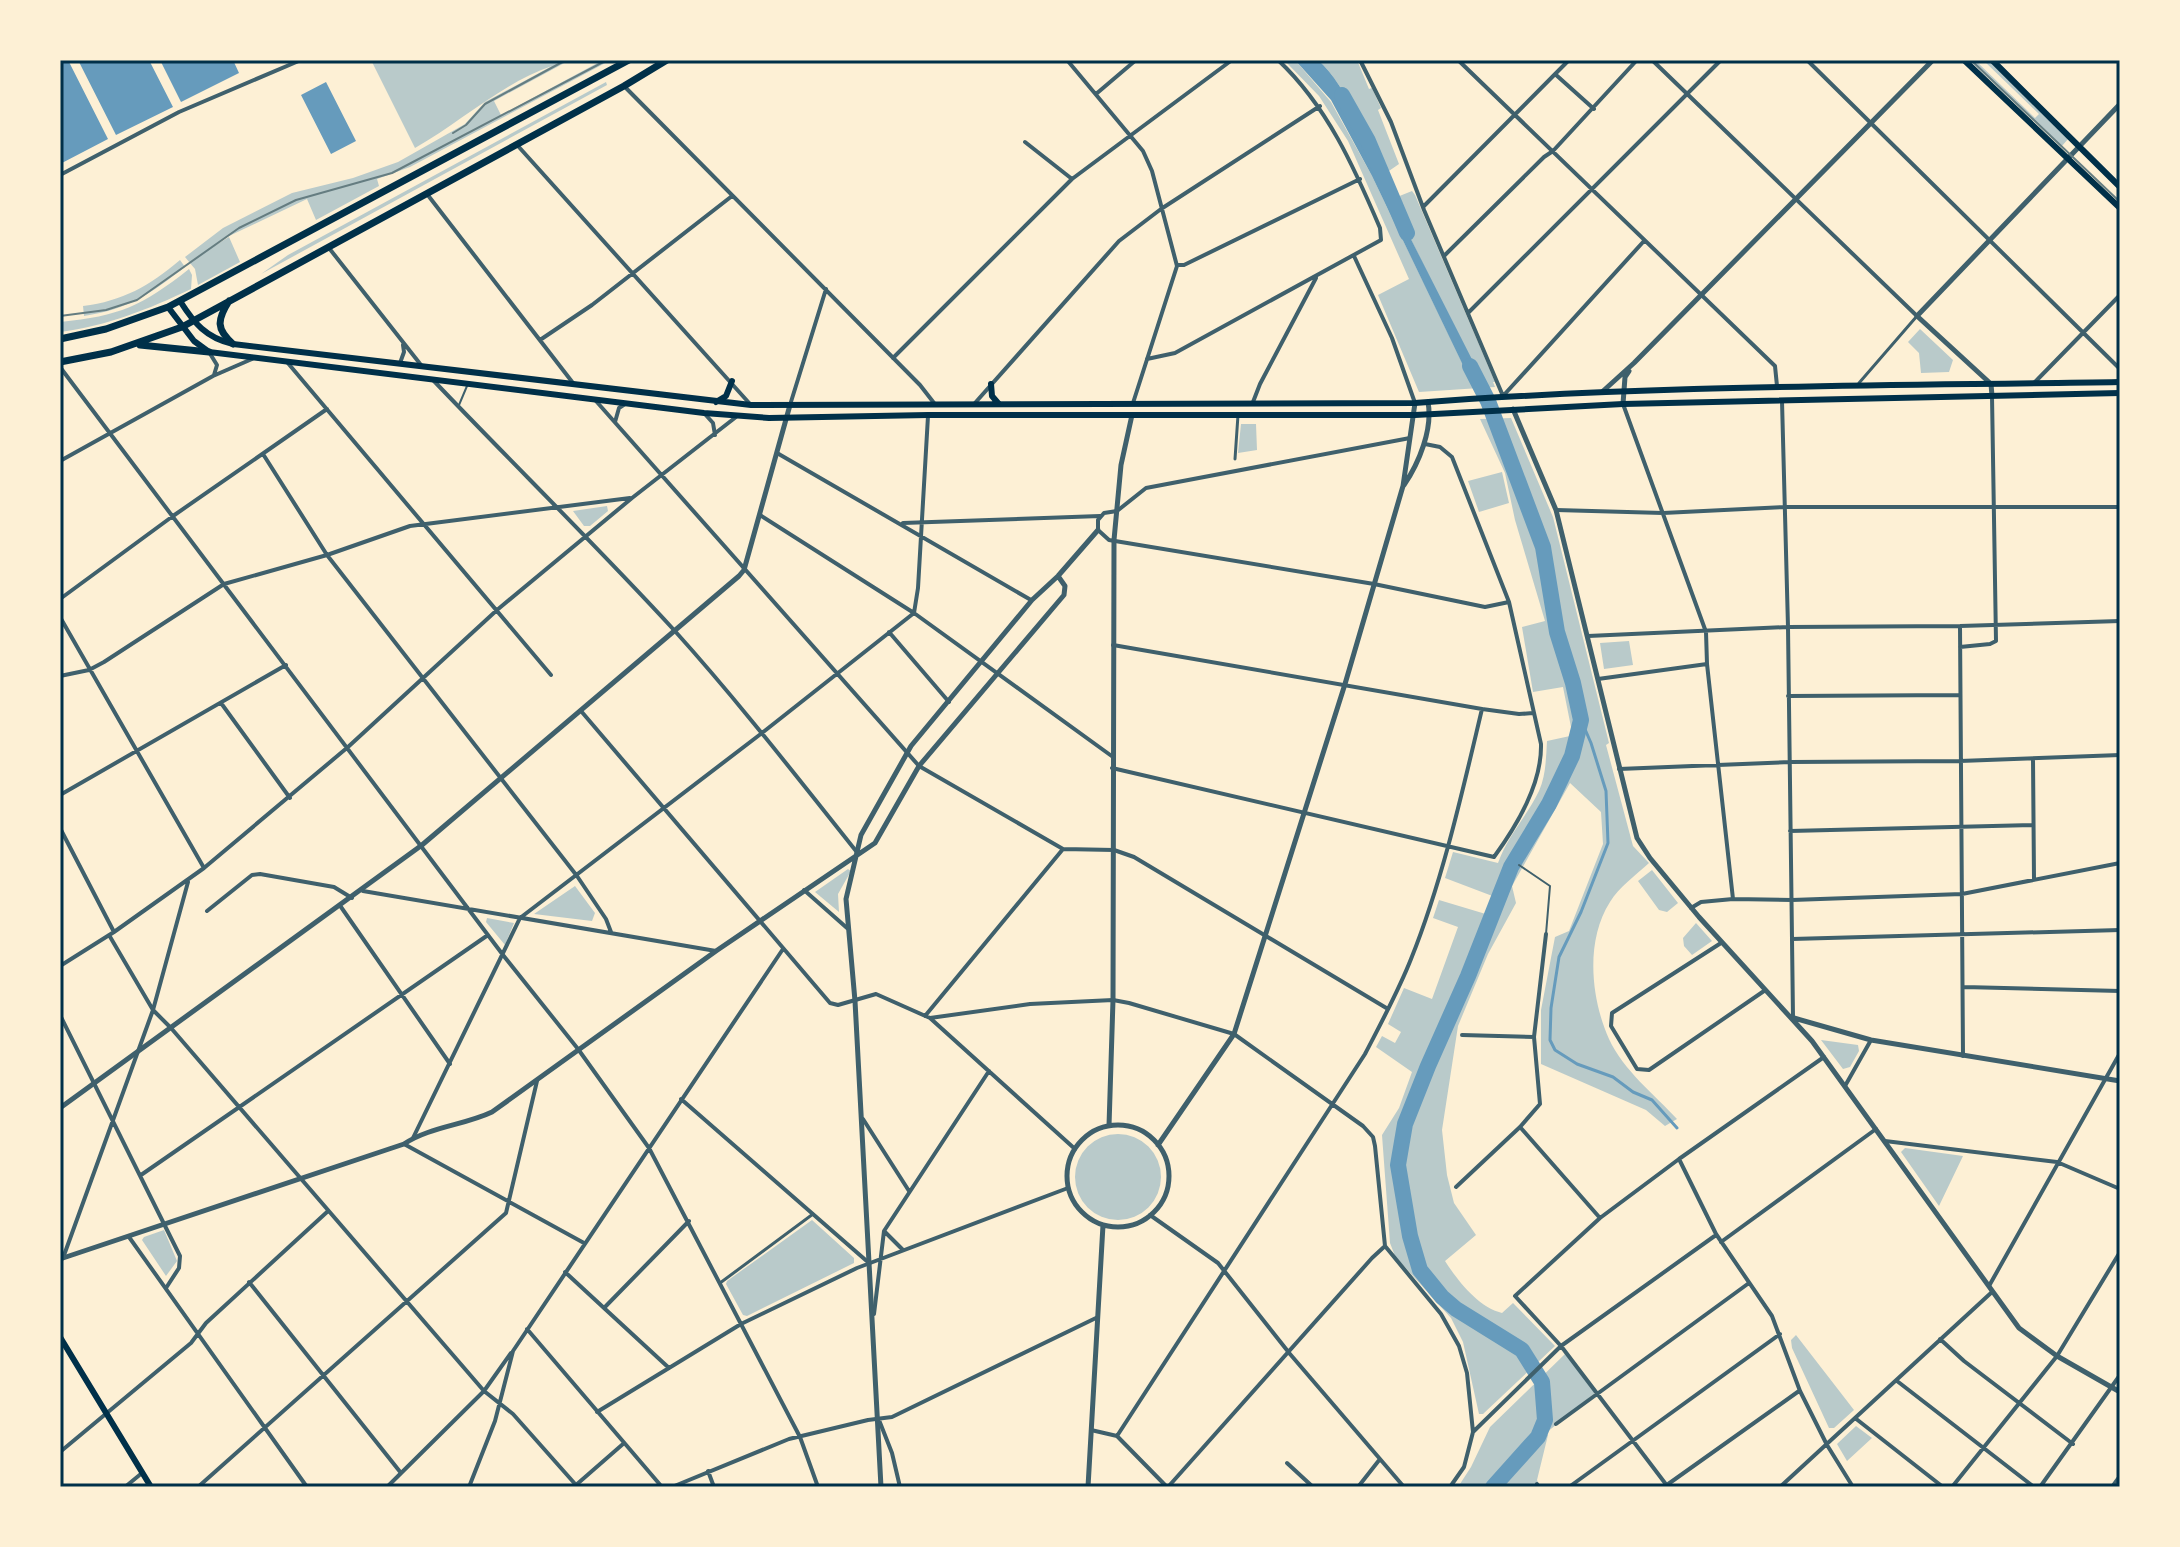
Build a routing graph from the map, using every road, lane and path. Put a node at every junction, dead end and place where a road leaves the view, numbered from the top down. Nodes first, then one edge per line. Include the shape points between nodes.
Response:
1 (301, 60) edge
2 (629, 60) edge
3 (667, 60) edge
4 (1067, 60) edge
5 (1136, 60) edge
6 (1232, 60) edge
7 (1278, 60) edge
8 (1360, 60) edge
9 (1458, 60) edge
10 (1569, 60) edge
11 (1637, 60) edge
12 (1652, 60) edge
13 (1721, 60) edge
14 (1807, 60) edge
15 (1933, 60) edge
16 (1964, 60) edge
17 (1992, 60) edge
18 (1555, 74) junction
19 (624, 86) junction
20 (1096, 94) junction
21 (1687, 94) junction
22 (2120, 104) edge
23 (1320, 106) junction
24 (1594, 109) junction
25 (1515, 115) junction
26 (1870, 124) junction
27 (1130, 134) junction
28 (1025, 142) dead end
29 (516, 144) junction
30 (2080, 146) junction
31 (1553, 151) junction
32 (2068, 158) junction
33 (60, 175) edge
34 (1072, 179) junction
35 (1360, 179) junction
36 (2120, 187) edge
37 (1592, 189) junction
38 (427, 193) junction
39 (732, 196) junction
40 (1796, 199) junction
41 (1423, 207) junction
42 (2120, 208) edge
43 (1161, 209) junction
44 (1645, 240) junction
45 (1989, 240) junction
46 (329, 248) junction
47 (1354, 256) junction
48 (1444, 256) junction
49 (1177, 266) junction
50 (634, 273) junction
51 (1317, 276) junction
52 (826, 289) junction
53 (1701, 295) junction
54 (2120, 295) edge
55 (180, 301) junction
56 (229, 301) junction
57 (168, 307) junction
58 (1469, 312) junction
59 (1917, 316) junction
60 (192, 321) junction
61 (182, 327) junction
62 (2083, 333) junction
63 (60, 339) edge
64 (540, 340) junction
65 (403, 342) junction
66 (233, 344) junction
67 (135, 345) junction
68 (209, 352) junction
69 (254, 358) junction
70 (893, 358) junction
71 (1147, 359) junction
72 (287, 362) junction
73 (1634, 363) junction
74 (60, 364) edge
75 (398, 364) junction
76 (423, 367) junction
77 (2120, 369) edge
78 (213, 376) junction
79 (433, 380) junction
80 (732, 381) junction
81 (2120, 382) edge
82 (991, 384) junction
83 (1991, 384) junction
84 (2033, 384) junction
85 (467, 385) junction
86 (574, 385) junction
87 (1856, 387) junction
88 (1777, 389) junction
89 (1602, 392) junction
90 (1623, 392) junction
91 (2120, 393) edge
92 (1500, 396) junction
93 (1992, 396) junction
94 (595, 400) junction
95 (1782, 401) junction
96 (716, 402) junction
97 (1428, 402) junction
98 (626, 403) junction
99 (934, 403) junction
100 (975, 403) junction
101 (998, 403) junction
102 (1133, 403) junction
103 (1253, 403) junction
104 (1415, 403) junction
105 (1623, 404) junction
106 (751, 405) junction
107 (790, 405) junction
108 (458, 407) junction
109 (327, 409) junction
110 (1513, 409) junction
111 (704, 413) junction
112 (928, 415) junction
113 (1132, 415) junction
114 (1238, 415) junction
115 (1415, 415) junction
116 (1430, 415) junction
117 (736, 417) junction
118 (786, 418) junction
119 (615, 422) junction
120 (112, 433) junction
121 (715, 435) junction
122 (1411, 437) junction
123 (1422, 443) junction
124 (777, 453) junction
125 (263, 454) junction
126 (1235, 459) dead end
127 (60, 461) edge
128 (662, 475) junction
129 (1403, 486) junction
130 (632, 498) junction
131 (558, 507) junction
132 (1785, 507) junction
133 (2120, 507) edge
134 (1993, 509) junction
135 (1556, 510) junction
136 (1117, 511) junction
137 (1663, 513) junction
138 (760, 515) junction
139 (173, 516) junction
140 (1100, 516) junction
141 (900, 523) junction
142 (423, 524) junction
143 (921, 524) junction
144 (1098, 530) junction
145 (586, 538) junction
146 (921, 538) junction
147 (1114, 540) junction
148 (327, 555) junction
149 (744, 570) junction
150 (1058, 576) junction
151 (224, 584) junction
152 (1374, 584) junction
153 (60, 599) edge
154 (1032, 600) junction
155 (1509, 602) junction
156 (497, 610) junction
157 (914, 613) junction
158 (60, 617) edge
159 (2120, 621) edge
160 (1995, 625) junction
161 (1960, 626) junction
162 (1788, 627) junction
163 (674, 631) junction
164 (889, 632) junction
165 (1706, 632) junction
166 (1588, 636) junction
167 (1113, 645) junction
168 (1960, 647) junction
169 (981, 662) junction
170 (1707, 664) junction
171 (286, 665) junction
172 (89, 670) junction
173 (998, 672) junction
174 (835, 674) junction
175 (551, 675) dead end
176 (60, 676) edge
177 (423, 680) junction
178 (1598, 680) junction
179 (1345, 684) junction
180 (1960, 695) junction
181 (1788, 696) junction
182 (949, 702) junction
183 (221, 703) junction
184 (1482, 709) junction
185 (581, 710) junction
186 (1534, 712) junction
187 (762, 733) junction
188 (348, 747) junction
189 (137, 753) junction
190 (907, 753) junction
191 (2120, 755) edge
192 (1113, 757) junction
193 (2033, 759) junction
194 (1960, 761) junction
195 (1790, 762) junction
196 (919, 766) junction
197 (1718, 766) junction
198 (1112, 768) junction
199 (1619, 769) junction
200 (500, 779) junction
201 (60, 795) edge
202 (290, 798) junction
203 (664, 808) junction
204 (1304, 813) junction
205 (2033, 825) junction
206 (1961, 827) junction
207 (60, 828) edge
208 (1790, 831) junction
209 (422, 845) junction
210 (1447, 846) junction
211 (1063, 849) junction
212 (1114, 850) junction
213 (858, 853) junction
214 (2120, 863) edge
215 (1519, 865) dead end
216 (204, 868) junction
217 (577, 876) junction
218 (2034, 879) junction
219 (189, 880) junction
220 (804, 890) junction
221 (363, 891) junction
222 (1962, 894) junction
223 (352, 898) junction
224 (1733, 899) junction
225 (1792, 900) junction
226 (341, 907) junction
227 (1691, 908) junction
228 (471, 910) junction
229 (207, 911) dead end
230 (520, 918) junction
231 (759, 921) junction
232 (849, 930) junction
233 (2120, 930) edge
234 (611, 932) junction
235 (111, 934) junction
236 (1546, 934) joint
237 (489, 935) junction
238 (1264, 935) junction
239 (1962, 936) junction
240 (1792, 939) junction
241 (1721, 943) junction
242 (783, 949) junction
243 (716, 951) junction
244 (503, 955) junction
245 (60, 966) edge
246 (1964, 987) junction
247 (1764, 991) junction
248 (2120, 991) edge
249 (402, 995) junction
250 (1113, 1000) junction
251 (855, 1001) junction
252 (1388, 1009) junction
253 (153, 1010) junction
254 (60, 1015) edge
255 (928, 1017) junction
256 (1793, 1017) junction
257 (171, 1028) junction
258 (1234, 1034) junction
259 (1462, 1035) dead end
260 (1534, 1037) junction
261 (1871, 1040) junction
262 (578, 1049) junction
263 (140, 1051) junction
264 (2120, 1053) edge
265 (1963, 1056) junction
266 (1825, 1057) junction
267 (450, 1064) junction
268 (989, 1071) junction
269 (537, 1079) junction
270 (2105, 1079) junction
271 (2120, 1081) edge
272 (94, 1083) junction
273 (1845, 1086) junction
274 (681, 1099) junction
275 (1332, 1105) junction
276 (239, 1107) junction
277 (60, 1108) edge
278 (860, 1114) junction
279 (113, 1123) junction
280 (1109, 1126) junction
281 (1520, 1127) junction
282 (1876, 1129) junction
283 (413, 1138) junction
284 (1884, 1141) junction
285 (404, 1144) junction
286 (1158, 1145) junction
287 (649, 1148) junction
288 (1075, 1149) junction
289 (1679, 1159) junction
290 (2057, 1162) junction
291 (141, 1175) junction
292 (301, 1179) junction
293 (1456, 1187) dead end
294 (1068, 1188) junction
295 (2120, 1189) edge
296 (909, 1191) junction
297 (510, 1203) junction
298 (327, 1212) junction
299 (813, 1214) junction
300 (1150, 1215) junction
301 (1600, 1218) junction
302 (689, 1221) junction
303 (165, 1224) junction
304 (1103, 1225) junction
305 (884, 1231) junction
306 (1716, 1234) junction
307 (129, 1237) junction
308 (1721, 1242) junction
309 (584, 1243) junction
310 (1385, 1246) junction
311 (903, 1250) junction
312 (2120, 1252) edge
313 (62, 1258) edge
314 (881, 1258) junction
315 (869, 1263) junction
316 (1224, 1271) junction
317 (564, 1272) junction
318 (249, 1282) junction
319 (720, 1283) junction
320 (1749, 1283) junction
321 (166, 1288) junction
322 (1990, 1290) junction
323 (407, 1304) junction
324 (604, 1308) junction
325 (1098, 1317) junction
326 (741, 1324) junction
327 (872, 1328) junction
328 (527, 1329) junction
329 (198, 1333) junction
330 (1780, 1334) junction
331 (60, 1337) edge
332 (1939, 1339) junction
333 (1561, 1346) junction
334 (67, 1350) junction
335 (513, 1351) junction
336 (1287, 1351) junction
337 (60, 1355) edge
338 (2057, 1356) junction
339 (669, 1368) junction
340 (324, 1375) junction
341 (2120, 1375) edge
342 (1896, 1380) junction
343 (2112, 1388) junction
344 (484, 1391) junction
345 (1800, 1391) junction
346 (2120, 1392) edge
347 (1598, 1393) junction
348 (2019, 1401) junction
349 (501, 1403) junction
350 (597, 1412) junction
351 (106, 1415) junction
352 (1855, 1418) junction
353 (879, 1420) junction
354 (1556, 1424) dead end
355 (265, 1427) junction
356 (1091, 1430) junction
357 (1473, 1432) junction
358 (1117, 1436) junction
359 (800, 1437) junction
360 (1633, 1439) junction
361 (624, 1443) junction
362 (2073, 1444) junction
363 (1827, 1445) junction
364 (1982, 1448) junction
365 (60, 1452) edge
366 (1380, 1459) junction
367 (1287, 1463) dead end
368 (708, 1470) junction
369 (142, 1473) junction
370 (401, 1473) junction
371 (2120, 1476) edge
372 (1087, 1485) edge
373 (575, 1486) edge
374 (1666, 1486) edge
375 (125, 1487) edge
376 (151, 1487) edge
377 (198, 1487) edge
378 (307, 1487) edge
379 (387, 1487) edge
380 (469, 1487) edge
381 (662, 1487) edge
382 (672, 1487) edge
383 (714, 1487) edge
384 (818, 1487) edge
385 (881, 1487) edge
386 (900, 1487) edge
387 (1168, 1487) edge
388 (1313, 1487) edge
389 (1358, 1487) edge
390 (1404, 1487) edge
391 (1450, 1487) edge
392 (1569, 1487) edge
393 (1780, 1487) edge
394 (1853, 1487) edge
395 (1943, 1487) edge
396 (1952, 1487) edge
397 (2037, 1487) edge
398 (2112, 1487) edge

1 - 33 street via 179,112
2 - 55 highway
3 - 19 highway
4 - 20 street
5 - 20 street
6 - 27 street
7 - 23 street
8 - 41 street via 1391,122
9 - 25 street
10 - 18 street
11 - 24 street
12 - 21 street
13 - 21 street
14 - 26 street
15 - 26 street
16 - 32 main road
17 - 30 main road
18 - 24 street
18 - 25 street
19 - 29 highway
19 - 39 street
20 - 27 street
21 - 37 street
21 - 40 street
22 - 30 street
23 - 35 street
23 - 43 street
24 - 31 street
25 - 31 street
25 - 41 street
26 - 40 street
26 - 45 street
27 - 34 street
27 - 43 street via 1152,171
28 - 34 street
29 - 38 highway
29 - 50 street
30 - 32 street
30 - 36 main road
31 - 37 street
31 - 48 street
32 - 42 main road
32 - 45 street
34 - 70 street
35 - 47 street via 1382,237
35 - 49 street
37 - 44 street
37 - 58 street
38 - 46 highway
38 - 64 street
39 - 50 street
39 - 52 street
40 - 53 street
40 - 59 street
41 - 48 street
43 - 49 street
43 - 82 street via 1119,241
44 - 53 street
44 - 92 street
45 - 59 street
45 - 62 street
46 - 56 highway
46 - 65 street
47 - 51 street
47 - 104 street
48 - 58 street
49 - 71 street
50 - 64 street
50 - 80 street
51 - 71 street via 1175,353
51 - 103 street
52 - 70 street
52 - 107 street
53 - 73 street
53 - 88 street via 1775,366
54 - 62 street
55 - 57 highway
55 - 60 main road
56 - 60 highway
56 - 66 highway via 220,324
57 - 61 main road
57 - 63 highway
58 - 92 street
59 - 83 street
59 - 87 street
60 - 61 highway
60 - 66 main road via 209,336
61 - 67 highway
61 - 68 main road
62 - 77 street
62 - 84 street
64 - 86 street
65 - 75 street
65 - 76 street
66 - 75 main road
67 - 68 highway
67 - 74 highway
68 - 69 main road
68 - 78 street via 217,365
69 - 72 main road
69 - 78 street
70 - 99 street
71 - 102 street
72 - 79 main road
72 - 109 street
73 - 89 street
73 - 90 street
74 - 120 street
75 - 76 main road
76 - 86 main road
78 - 120 street
79 - 85 main road
79 - 108 street
80 - 96 main road via 726,396
80 - 106 street
81 - 84 main road
82 - 100 street
82 - 101 main road
83 - 84 main road
83 - 87 main road
83 - 93 street
85 - 94 main road
85 - 108 lane
86 - 96 main road
87 - 88 main road
88 - 90 main road
89 - 90 main road
89 - 92 main road
90 - 105 street
91 - 93 main road
92 - 97 main road
93 - 95 main road
93 - 134 street
94 - 98 main road
94 - 119 street
95 - 105 main road
95 - 132 street
96 - 106 main road
97 - 104 main road
97 - 116 street
98 - 111 main road
98 - 119 street
99 - 100 main road
99 - 107 main road
100 - 101 main road
101 - 102 main road
102 - 103 main road
103 - 104 main road
104 - 115 street
105 - 110 main road
105 - 137 street
106 - 107 main road
107 - 118 street
108 - 131 street
109 - 125 street
109 - 142 street
110 - 116 main road
110 - 135 street
111 - 117 main road
111 - 121 street
112 - 113 main road
112 - 118 main road
112 - 143 street
113 - 114 main road
113 - 136 street
114 - 115 main road
114 - 126 street
115 - 116 main road
115 - 122 street
116 - 123 street
117 - 118 main road
117 - 121 street
118 - 124 street
119 - 128 street
120 - 127 street
120 - 139 street
121 - 128 street
122 - 129 street
122 - 136 street via 1146,488
123 - 129 street
123 - 155 street via 1452,457
124 - 138 street
124 - 141 street
125 - 139 street
125 - 148 street
128 - 130 street
128 - 149 street
129 - 152 street
130 - 131 street
130 - 145 street
131 - 142 street
131 - 145 street
132 - 134 street
132 - 137 street
132 - 162 street
133 - 134 street
134 - 160 street
135 - 137 street
135 - 166 street
136 - 140 street
136 - 147 street
137 - 165 street
138 - 149 street
138 - 157 street
139 - 151 street
139 - 153 street
140 - 143 street
140 - 144 street
141 - 143 street
141 - 146 street
142 - 148 street
142 - 156 street
143 - 146 street
144 - 147 street
144 - 150 street
145 - 156 street
145 - 163 street
146 - 154 street
146 - 157 street
147 - 152 street
147 - 167 street
148 - 151 street
148 - 177 street
149 - 163 street
149 - 174 street
150 - 154 street
150 - 173 street via 1064,595
151 - 171 street
151 - 172 street
152 - 155 street via 1485,607
152 - 179 street
154 - 169 street
155 - 186 street
156 - 175 street
156 - 177 street
157 - 164 street
157 - 169 street
158 - 172 street
159 - 160 street
160 - 161 street
160 - 168 street via 1996,641
161 - 162 street
161 - 168 street
162 - 165 street
162 - 181 street
163 - 185 street
163 - 187 street
164 - 174 street
164 - 182 street
165 - 166 street
165 - 170 street
166 - 178 street
167 - 179 street
167 - 192 street
168 - 180 street
169 - 173 street
169 - 182 street
170 - 178 street
170 - 197 street
171 - 183 street
171 - 188 street
172 - 176 street
172 - 189 street
173 - 192 street
173 - 196 street
174 - 187 street
174 - 190 street
177 - 188 street
177 - 200 street
178 - 199 street
179 - 184 street
179 - 204 street
180 - 181 street
180 - 194 street
181 - 195 street
182 - 190 street
183 - 189 street
183 - 202 street
184 - 186 street
184 - 210 street
185 - 200 street
185 - 203 street
186 - 210 street via 1541,744 1539,773 1494,857
187 - 203 street
187 - 213 street
188 - 202 street
188 - 209 street
189 - 201 street
189 - 216 street
190 - 196 street
190 - 213 street via 861,835
191 - 193 street
192 - 198 street
193 - 194 street
193 - 205 street
194 - 195 street
194 - 206 street
195 - 197 street
195 - 208 street
196 - 211 street
196 - 213 street via 875,843
197 - 199 street
197 - 224 street
198 - 204 street
198 - 212 street
199 - 227 street via 1637,838
200 - 209 street
200 - 217 street
202 - 216 street
203 - 217 street
203 - 231 street
204 - 210 street
204 - 238 street
205 - 206 street
205 - 218 street
206 - 208 street
206 - 222 street
207 - 235 street
208 - 225 street
209 - 221 street
209 - 228 street
210 - 252 street via 1425,921
211 - 212 street
211 - 255 street
212 - 238 street
212 - 250 street
213 - 220 street
213 - 232 street via 846,899
214 - 218 street
215 - 236 lane via 1550,886
216 - 219 street
217 - 230 street
217 - 234 street
218 - 222 street
219 - 235 street
219 - 253 street
220 - 231 street
220 - 232 street
221 - 223 street
221 - 228 street
222 - 225 street
222 - 239 street
223 - 226 street
223 - 229 street via 334,887 260,874
224 - 225 street
224 - 227 street
225 - 240 street
226 - 249 street
226 - 257 street
227 - 241 street
228 - 230 street
228 - 237 street
230 - 234 street
230 - 244 street
231 - 242 street
231 - 243 street
232 - 251 street
233 - 239 street
234 - 243 street
235 - 245 street
235 - 253 street
236 - 260 street
237 - 244 street
237 - 249 street
238 - 252 street
238 - 258 street
239 - 240 street
239 - 246 street
240 - 256 street
241 - 247 street
241 - 247 street via 1612,1013 1611,1026 1637,1069 1649,1070
242 - 251 street via 830,1003
242 - 274 street
243 - 262 street
244 - 262 street
244 - 267 street
246 - 248 street
246 - 265 street
247 - 256 street
249 - 267 street
249 - 276 street
250 - 255 street
250 - 258 street
250 - 280 street
251 - 255 street via 876,994
251 - 278 street
252 - 275 street
253 - 257 street
253 - 263 street
254 - 272 street
255 - 268 street
256 - 261 street
256 - 266 street
257 - 263 street
257 - 276 street
258 - 275 street
258 - 286 street
259 - 260 street
260 - 281 street via 1540,1104
261 - 265 street
261 - 273 street
262 - 269 street
262 - 287 street
263 - 272 street
263 - 279 street
264 - 270 street
265 - 270 street
266 - 273 street
266 - 289 street
267 - 283 street
268 - 288 street
268 - 296 street
269 - 283 street via 483,1117
269 - 297 street
270 - 271 street
270 - 290 street
272 - 277 street
272 - 279 street
273 - 282 street
274 - 287 street
274 - 299 street
275 - 310 street via 1373,1137
275 - 316 street
276 - 291 street
276 - 292 street
278 - 296 street
278 - 315 street
279 - 291 street
279 - 313 street
280 - 286 street via 1137,1129
280 - 288 street via 1084,1138
281 - 293 street
281 - 301 street
282 - 284 street
282 - 308 street
283 - 285 street
284 - 290 street
284 - 322 street
285 - 292 street
285 - 297 street
286 - 300 street via 1168,1185
287 - 302 street
287 - 309 street
288 - 294 street via 1067,1170
289 - 301 street
289 - 306 street
290 - 295 street
290 - 322 street
291 - 303 street
292 - 298 street
292 - 303 street
294 - 304 street via 1078,1208
294 - 311 street
296 - 305 street
297 - 309 street
297 - 323 street via 506,1213
298 - 318 street
298 - 323 street
299 - 315 street
299 - 319 street
300 - 304 street via 1128,1226
300 - 316 street
301 - 333 street via 1515,1296
302 - 319 street
302 - 324 street
303 - 307 street
303 - 321 street via 180,1262
304 - 325 street
305 - 311 street
305 - 314 street
306 - 308 street
306 - 333 street
307 - 313 street
307 - 321 street
308 - 320 street
309 - 317 street
310 - 336 street
310 - 357 street via 1441,1314 1459,1346
311 - 314 street
312 - 338 street
314 - 315 street
314 - 327 street
315 - 326 street
315 - 327 street
316 - 336 street
316 - 358 street
317 - 324 street
317 - 328 street
318 - 329 street
318 - 340 street
319 - 326 street
320 - 330 street
320 - 347 street
321 - 329 street
322 - 332 street
322 - 338 street via 2019,1328
323 - 340 street
323 - 344 street
324 - 339 street
325 - 353 street via 919,1406
325 - 356 street
326 - 339 street
326 - 359 street
327 - 353 street
328 - 335 street
328 - 350 street
329 - 351 street
329 - 355 street
330 - 345 street
330 - 360 street
331 - 334 main road
332 - 342 street
332 - 348 street
333 - 347 street
333 - 357 street
334 - 337 street
334 - 351 main road
335 - 344 street
335 - 349 street
336 - 366 street
336 - 387 street
338 - 343 street
338 - 348 street
339 - 350 street
340 - 355 street
340 - 370 street
341 - 343 street
342 - 352 street
342 - 364 street
343 - 346 street
343 - 362 street
344 - 349 street
344 - 370 street
345 - 363 street
345 - 374 street
347 - 354 street
347 - 360 street
348 - 362 street
348 - 364 street
349 - 373 street
349 - 380 street
350 - 361 street
351 - 365 street
351 - 369 main road
352 - 363 street
352 - 395 street
353 - 359 street
353 - 385 street
353 - 386 street
355 - 377 street
355 - 378 street
356 - 358 street
356 - 372 street
357 - 391 street via 1464,1467
358 - 387 street
359 - 368 street
359 - 384 street
360 - 374 street
360 - 392 street
361 - 373 street
361 - 381 street
362 - 397 street
363 - 393 street
363 - 394 street
364 - 396 street
364 - 397 street
366 - 389 street
366 - 390 street
367 - 388 street
368 - 382 street
368 - 383 street
369 - 375 street
369 - 376 main road
370 - 379 street
371 - 398 street

